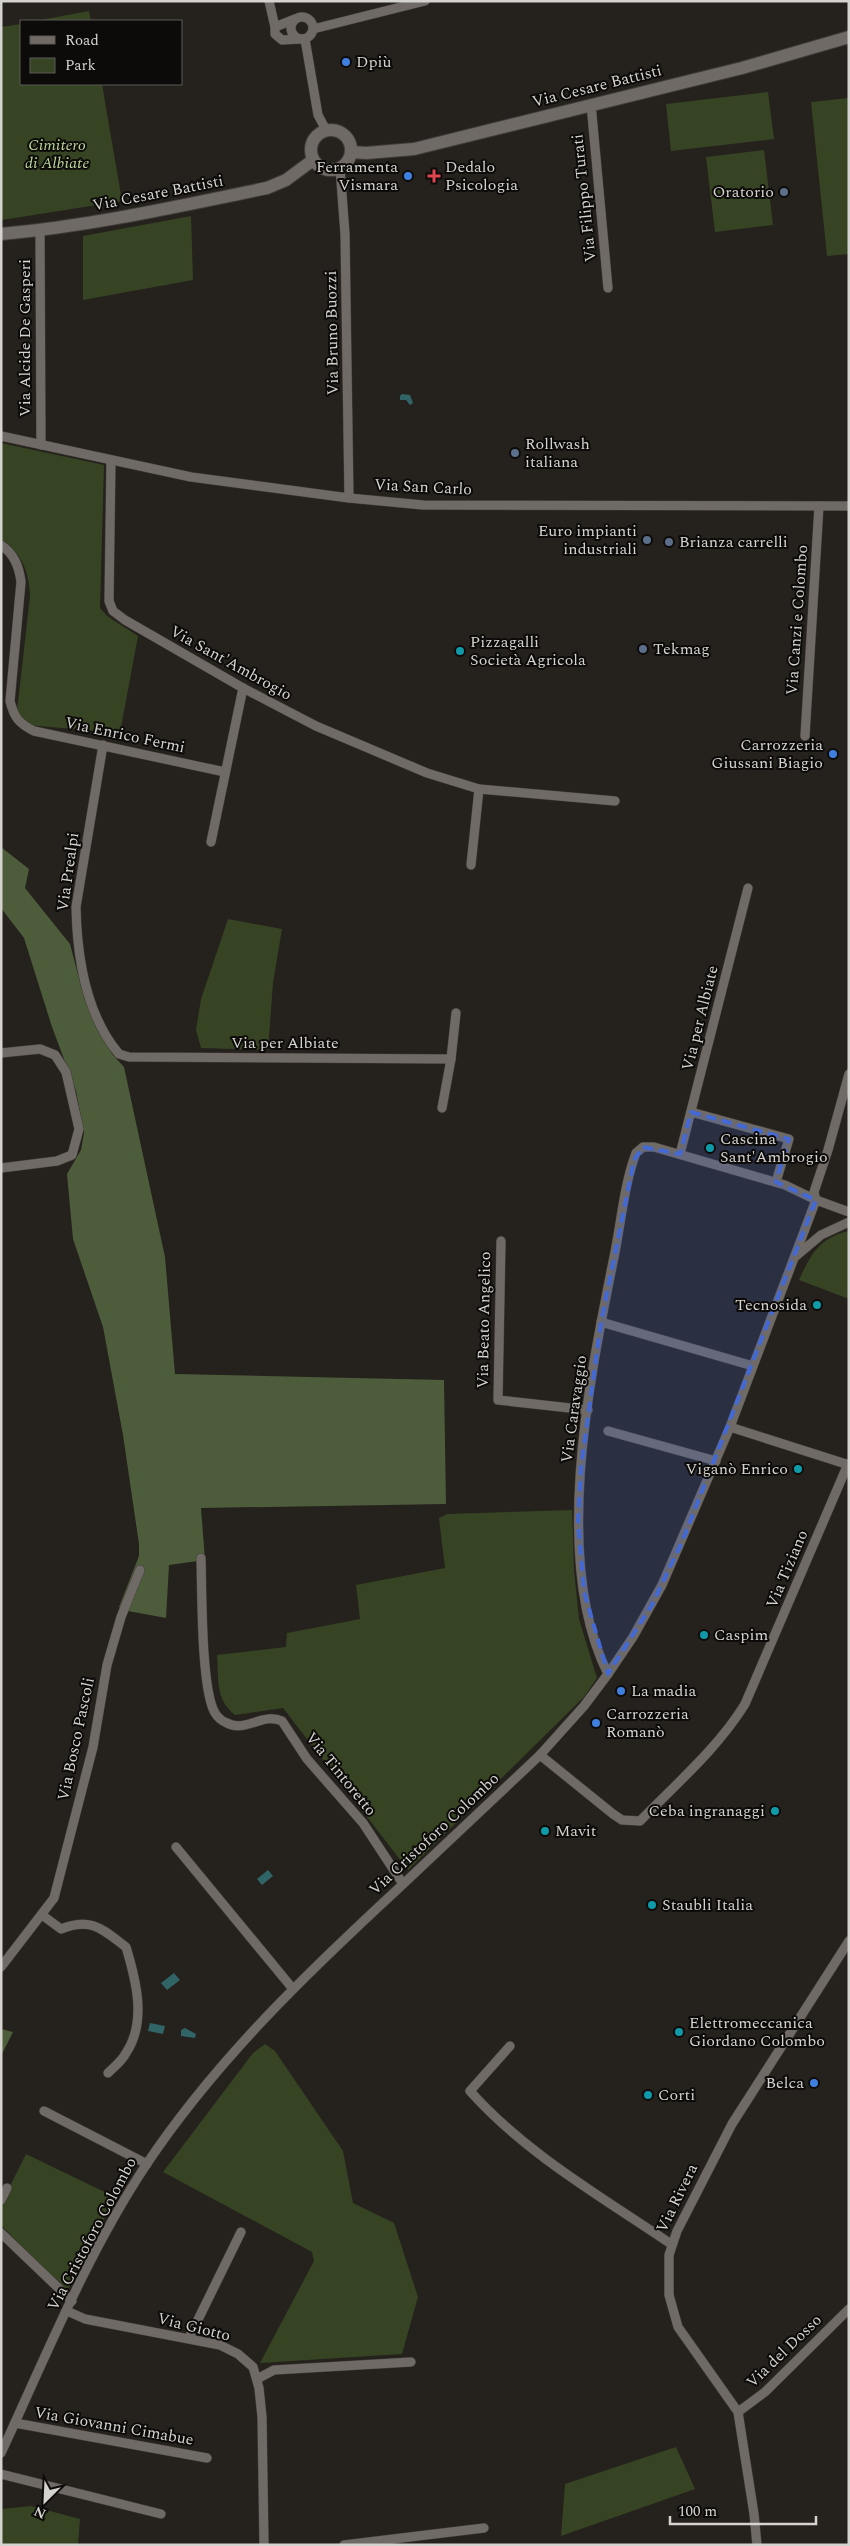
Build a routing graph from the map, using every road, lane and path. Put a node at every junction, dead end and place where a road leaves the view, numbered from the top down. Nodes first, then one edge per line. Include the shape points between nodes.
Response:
1 (269, 1) edge
2 (425, 1) edge
3 (295, 19) junction
4 (275, 27) junction
5 (314, 29) junction
6 (849, 37) edge
7 (303, 39) junction
8 (591, 104) junction
9 (326, 130) junction
10 (351, 152) junction
11 (313, 160) junction
12 (340, 168) junction
13 (40, 230) junction
14 (1, 234) edge
15 (608, 288) dead end
16 (1, 436) edge
17 (41, 445) junction
18 (111, 460) junction
19 (349, 498) junction
20 (820, 506) junction
21 (849, 506) edge
22 (1, 545) edge
23 (243, 688) junction
24 (805, 736) dead end
25 (103, 745) junction
26 (226, 772) junction
27 (479, 789) junction
28 (614, 801) dead end
29 (211, 842) dead end
30 (471, 865) dead end
31 (748, 888) dead end
32 (456, 1013) dead end
33 (1, 1053) edge
34 (119, 1054) joint
35 (451, 1059) junction
36 (849, 1074) edge
37 (442, 1108) dead end
38 (691, 1112) junction
39 (680, 1154) junction
40 (1, 1168) edge
41 (776, 1182) junction
42 (816, 1200) junction
43 (849, 1212) edge
44 (849, 1222) edge
45 (501, 1241) dead end
46 (794, 1258) junction
47 (601, 1322) junction
48 (753, 1366) junction
49 (588, 1410) junction
50 (730, 1427) junction
51 (608, 1431) dead end
52 (716, 1461) junction
53 (848, 1465) edge
54 (201, 1558) dead end
55 (140, 1570) dead end
56 (608, 1674) junction
57 (540, 1755) junction
58 (176, 1847) dead end
59 (403, 1884) junction
60 (42, 1915) junction
61 (849, 1941) edge
62 (1, 1967) edge
63 (292, 1989) junction
64 (510, 2046) dead end
65 (108, 2074) dead end
66 (44, 2111) dead end
67 (146, 2164) junction
68 (7, 2188) dead end
69 (1, 2200) edge
70 (241, 2232) dead end
71 (1, 2233) edge
72 (671, 2244) junction
73 (72, 2301) junction
74 (849, 2309) edge
75 (67, 2311) junction
76 (189, 2338) junction
77 (411, 2362) dead end
78 (257, 2379) junction
79 (738, 2412) junction
80 (15, 2423) junction
81 (1, 2453) edge
82 (207, 2458) dead end
83 (1, 2474) edge
84 (161, 2514) dead end
85 (484, 2528) dead end
86 (264, 2545) edge
87 (344, 2545) edge
88 (756, 2545) edge

1 - 4 street
2 - 5 street
3 - 4 street
3 - 5 street via 310,19
3 - 7 street via 291,25 292,33
4 - 7 street via 275,34 282,40
5 - 7 street
6 - 8 street, Via Cesare Battisti via 742,68
7 - 9 street via 318,114
8 - 10 street, Via Cesare Battisti via 414,148
8 - 15 street, Via Filippo Turati
9 - 10 street via 344,134 351,145
9 - 11 street via 312,143
10 - 12 street via 346,164
11 - 12 street via 326,170
11 - 13 street, Via Cesare Battisti via 286,180 267,188 131,216
12 - 19 street, Via Bruno Buozzi via 345,234
13 - 14 street, Via Cesare Battisti
13 - 17 street, Via Alcide De Gasperi
16 - 17 street, Via San Carlo
17 - 18 street, Via San Carlo
18 - 19 street, Via San Carlo via 191,477
18 - 23 street, Via Sant'Ambrogio via 109,601 113,611
19 - 20 street, Via San Carlo via 423,505
20 - 21 street, Via San Carlo
20 - 24 street, Via Canzi e Colombo
22 - 25 street, Via Enrico Fermi via 13,556 21,582 10,700 14,716 20,724 34,731
23 - 26 street
23 - 27 street, Via Sant'Ambrogio via 316,726 379,753 427,773
25 - 26 street, Via Enrico Fermi
25 - 34 street, Via Prealpi via 76,907 76,924 89,996 102,1029
26 - 29 street
27 - 28 street
27 - 30 street
31 - 38 street, Via per Albiate
32 - 35 street
33 - 40 street via 40,1049 55,1055 66,1072 79,1130 72,1155 57,1161
34 - 35 street, Via per Albiate via 129,1057
35 - 37 street
36 - 42 street via 814,1192
38 - 39 street, Via per Albiate
38 - 41 street via 789,1139
39 - 41 street
39 - 47 street, Via Caravaggio via 648,1146 640,1148 634,1160
41 - 42 street
42 - 43 street
42 - 46 street
44 - 46 street, Via Cristoforo Colombo via 814,1239
45 - 49 street, Via Beato Angelico via 498,1400
46 - 48 street, Via Cristoforo Colombo
47 - 48 street
47 - 49 street, Via Caravaggio
48 - 50 street, Via Cristoforo Colombo
49 - 56 street, Via Caravaggio via 579,1495 580,1556 589,1615
50 - 52 street, Via Cristoforo Colombo
50 - 53 street, Via Tiziano
51 - 52 street
52 - 56 street, Via Cristoforo Colombo via 662,1585
53 - 57 street, Via Tiziano via 745,1704 695,1765 640,1820 622,1820
54 - 59 street, Via Tintoretto via 207,1678 215,1713 220,1720 235,1726 269,1718 282,1721 307,1759 362,1822
55 - 60 street, Via Bosco Pascoli via 121,1617 107,1665 93,1747 54,1898
56 - 57 street, Via Cristoforo Colombo
57 - 59 street, Via Cristoforo Colombo
58 - 63 street
59 - 63 street, Via Cristoforo Colombo
60 - 62 street, Via Bosco Pascoli
60 - 65 street via 60,1929 75,1923 94,1924 126,1947 138,2003 136,2030 127,2053
61 - 72 street, Via Rivera via 746,2099
63 - 67 street, Via Cristoforo Colombo via 230,2057
64 - 72 street via 470,2091 542,2157
66 - 67 street
67 - 73 street, Via Cristoforo Colombo
68 - 69 street
70 - 76 street
71 - 73 street
72 - 79 street, Via Rivera via 667,2275 674,2317 683,2336
73 - 75 street, Via Cristoforo Colombo
74 - 79 street, Via del Dosso via 765,2392
75 - 76 street, Via Giotto via 85,2318
75 - 80 street, Via Cristoforo Colombo
76 - 78 street, Via Giotto via 220,2345 238,2354 253,2368
77 - 78 street via 274,2370
78 - 86 street, Via Giotto via 262,2417
79 - 88 street, Via Rivera
80 - 81 street, Via Cristoforo Colombo
80 - 82 street, Via Giovanni Cimabue
83 - 84 street
85 - 87 street

